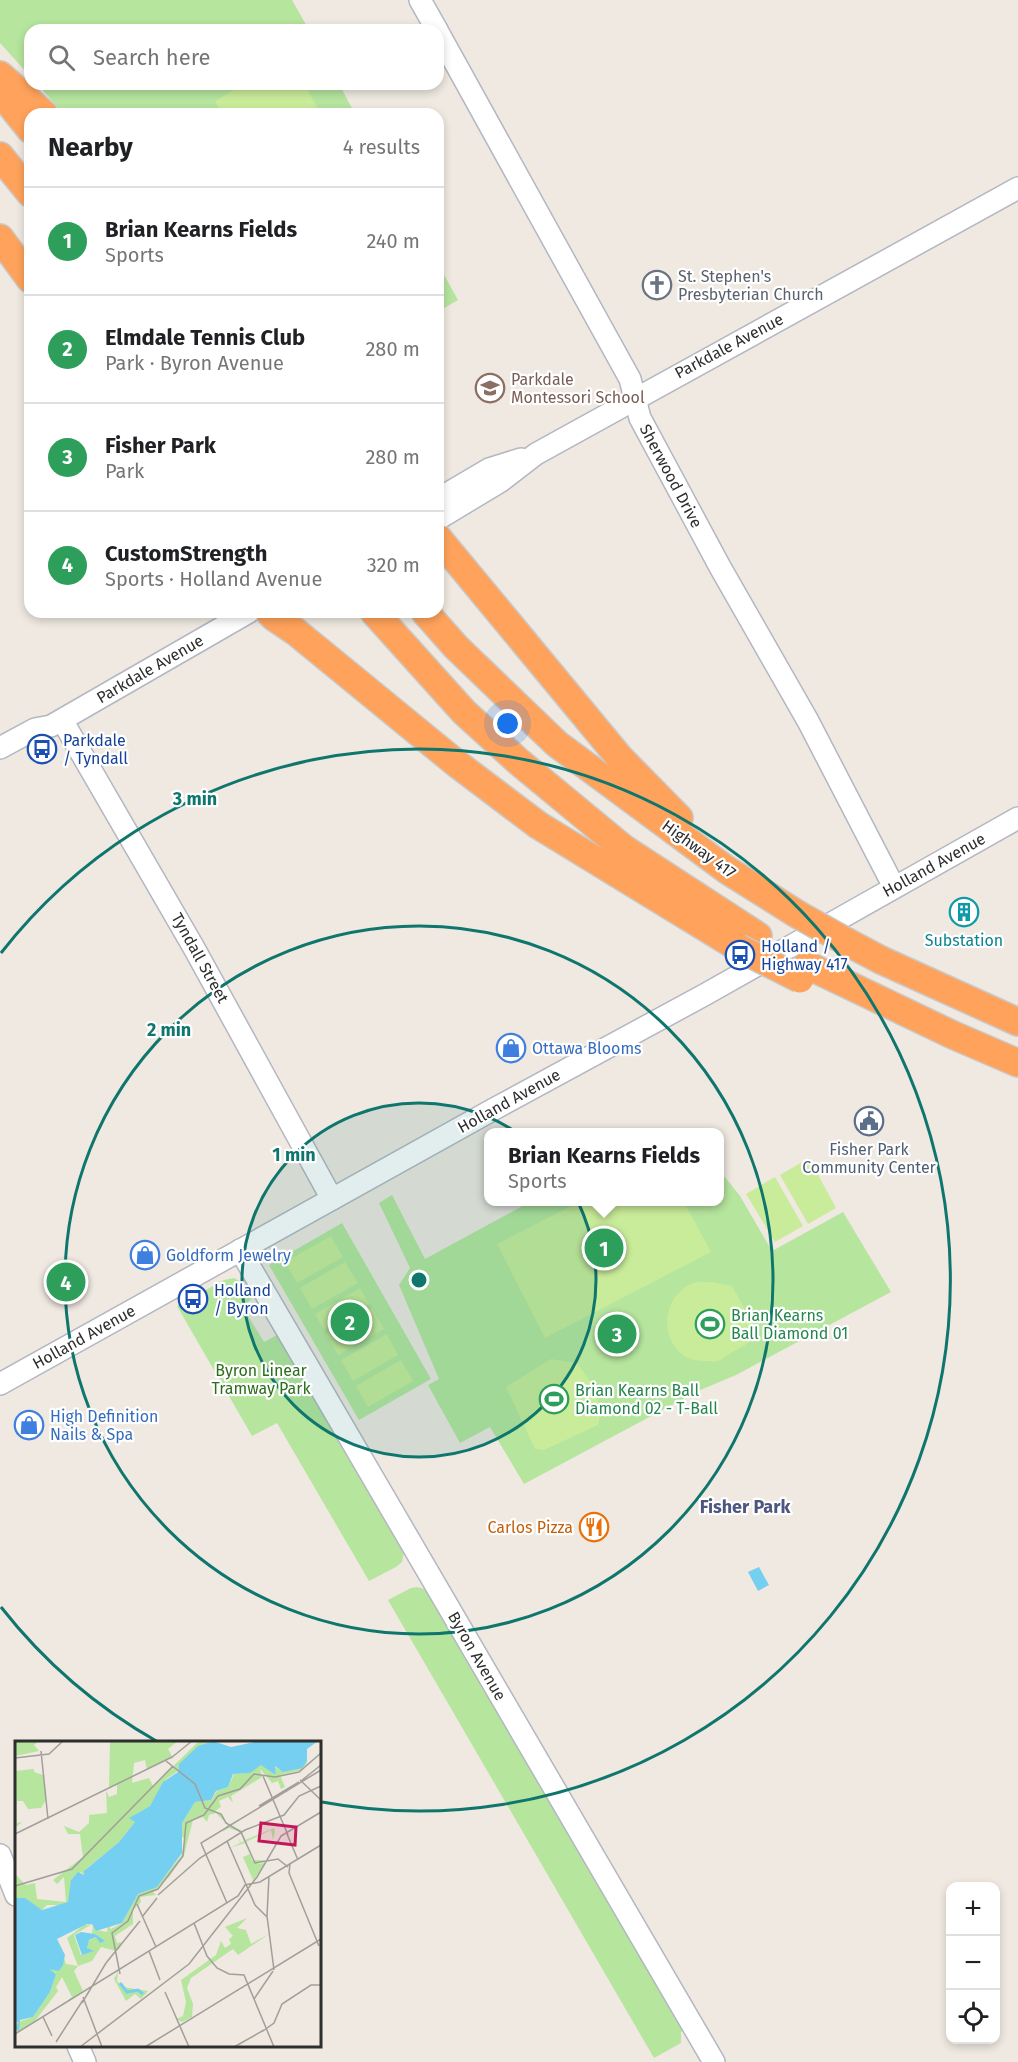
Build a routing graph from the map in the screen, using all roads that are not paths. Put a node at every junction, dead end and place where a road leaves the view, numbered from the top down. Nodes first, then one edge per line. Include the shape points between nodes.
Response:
1 (420, 0) edge
2 (433, 24) edge
3 (444, 44) edge
4 (0, 75) edge
5 (0, 92) edge
6 (37, 108) edge
7 (24, 122) edge
8 (0, 156) edge
9 (24, 186) edge
10 (1018, 188) edge
11 (0, 238) edge
12 (24, 271) edge
13 (636, 397) junction
14 (536, 454) junction
15 (444, 495) edge
16 (444, 515) edge
17 (444, 545) edge
18 (239, 618) edge
19 (277, 618) edge
20 (379, 618) edge
21 (430, 618) edge
22 (56, 723) junction
23 (0, 748) edge
24 (0, 757) edge
25 (1018, 818) edge
26 (727, 870) junction
27 (894, 886) junction
28 (748, 942) junction
29 (1018, 1022) edge
30 (1018, 1063) edge
31 (332, 1199) junction
32 (240, 1250) junction
33 (0, 1384) edge
34 (0, 1855) edge
35 (15, 1892) edge
36 (78, 2047) edge
37 (85, 2062) edge
38 (714, 2062) edge

1 - 2 street, Sherwood Drive
3 - 13 street, Sherwood Drive via 630,379
4 - 6 highway
5 - 7 highway
8 - 9 highway
10 - 13 street, Parkdale Avenue
11 - 12 highway
13 - 14 street, Parkdale Avenue
13 - 27 street, Sherwood Drive via 640,418 808,721
14 - 15 street, Parkdale Avenue via 489,469
14 - 16 street, Parkdale Avenue via 501,482
17 - 26 highway via 620,758
18 - 22 street, Parkdale Avenue
19 - 28 highway via 456,764 538,825
20 - 28 highway via 464,712 519,762 622,848
21 - 26 highway, Highway 417 via 557,744
22 - 23 street, Parkdale Avenue via 35,729
22 - 24 street, Parkdale Avenue via 40,738
22 - 31 street, Tyndall Street via 231,1012
25 - 27 street, Holland Avenue
26 - 29 highway, Highway 417, bridge via 881,960
27 - 31 street, Holland Avenue
28 - 30 highway via 803,972
31 - 32 street, Holland Avenue
32 - 33 street, Holland Avenue
32 - 38 street, Byron Avenue
34 - 35 street
36 - 37 street

